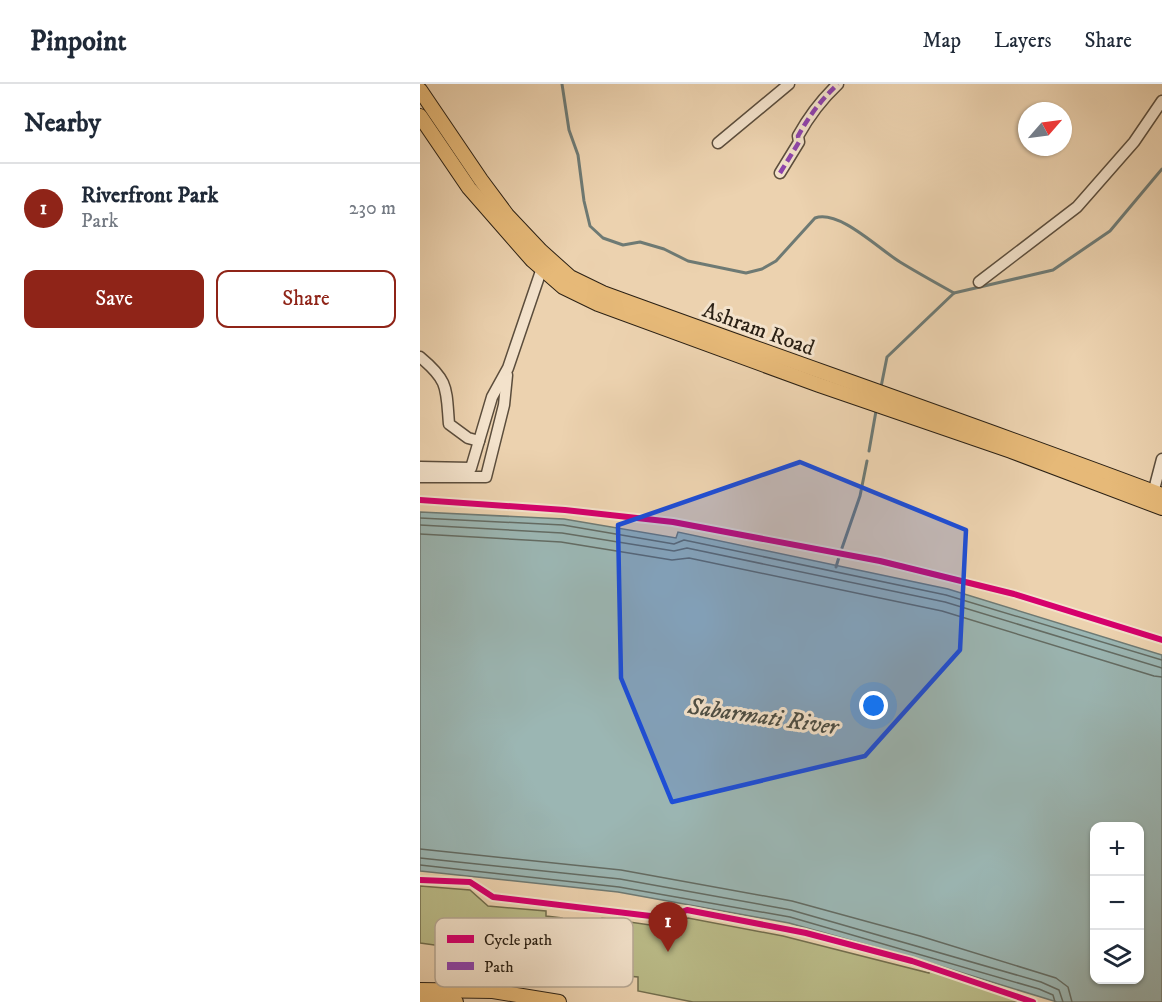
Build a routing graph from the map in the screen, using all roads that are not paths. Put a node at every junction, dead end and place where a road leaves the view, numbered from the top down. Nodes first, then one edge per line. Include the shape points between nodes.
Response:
1 (789, 84) edge
2 (838, 84) edge
3 (420, 90) edge
4 (1162, 101) edge
5 (420, 116) edge
6 (718, 143) dead end
7 (780, 173) dead end
8 (545, 264) junction
9 (979, 282) dead end
10 (420, 357) edge
11 (508, 368) junction
12 (479, 441) junction
13 (1162, 459) edge
14 (420, 467) edge
15 (420, 477) edge
16 (1157, 500) edge
17 (420, 990) edge
18 (522, 999) edge
19 (420, 1001) edge
20 (456, 1002) edge
21 (559, 1002) edge

1 - 6 street
2 - 7 street via 806,121 799,142
3 - 8 main road, Ashram Road
4 - 9 street via 1134,142 1077,207
5 - 8 main road, Ashram Road via 498,223
8 - 11 street
8 - 16 main road, Ashram Road via 603,293 1015,439
10 - 12 street via 444,382 449,423 468,438
11 - 12 street via 492,397
11 - 15 street via 504,405 486,477
12 - 14 street via 471,468
13 - 16 street
17 - 18 main road via 492,991
18 - 21 main road
19 - 20 main road

